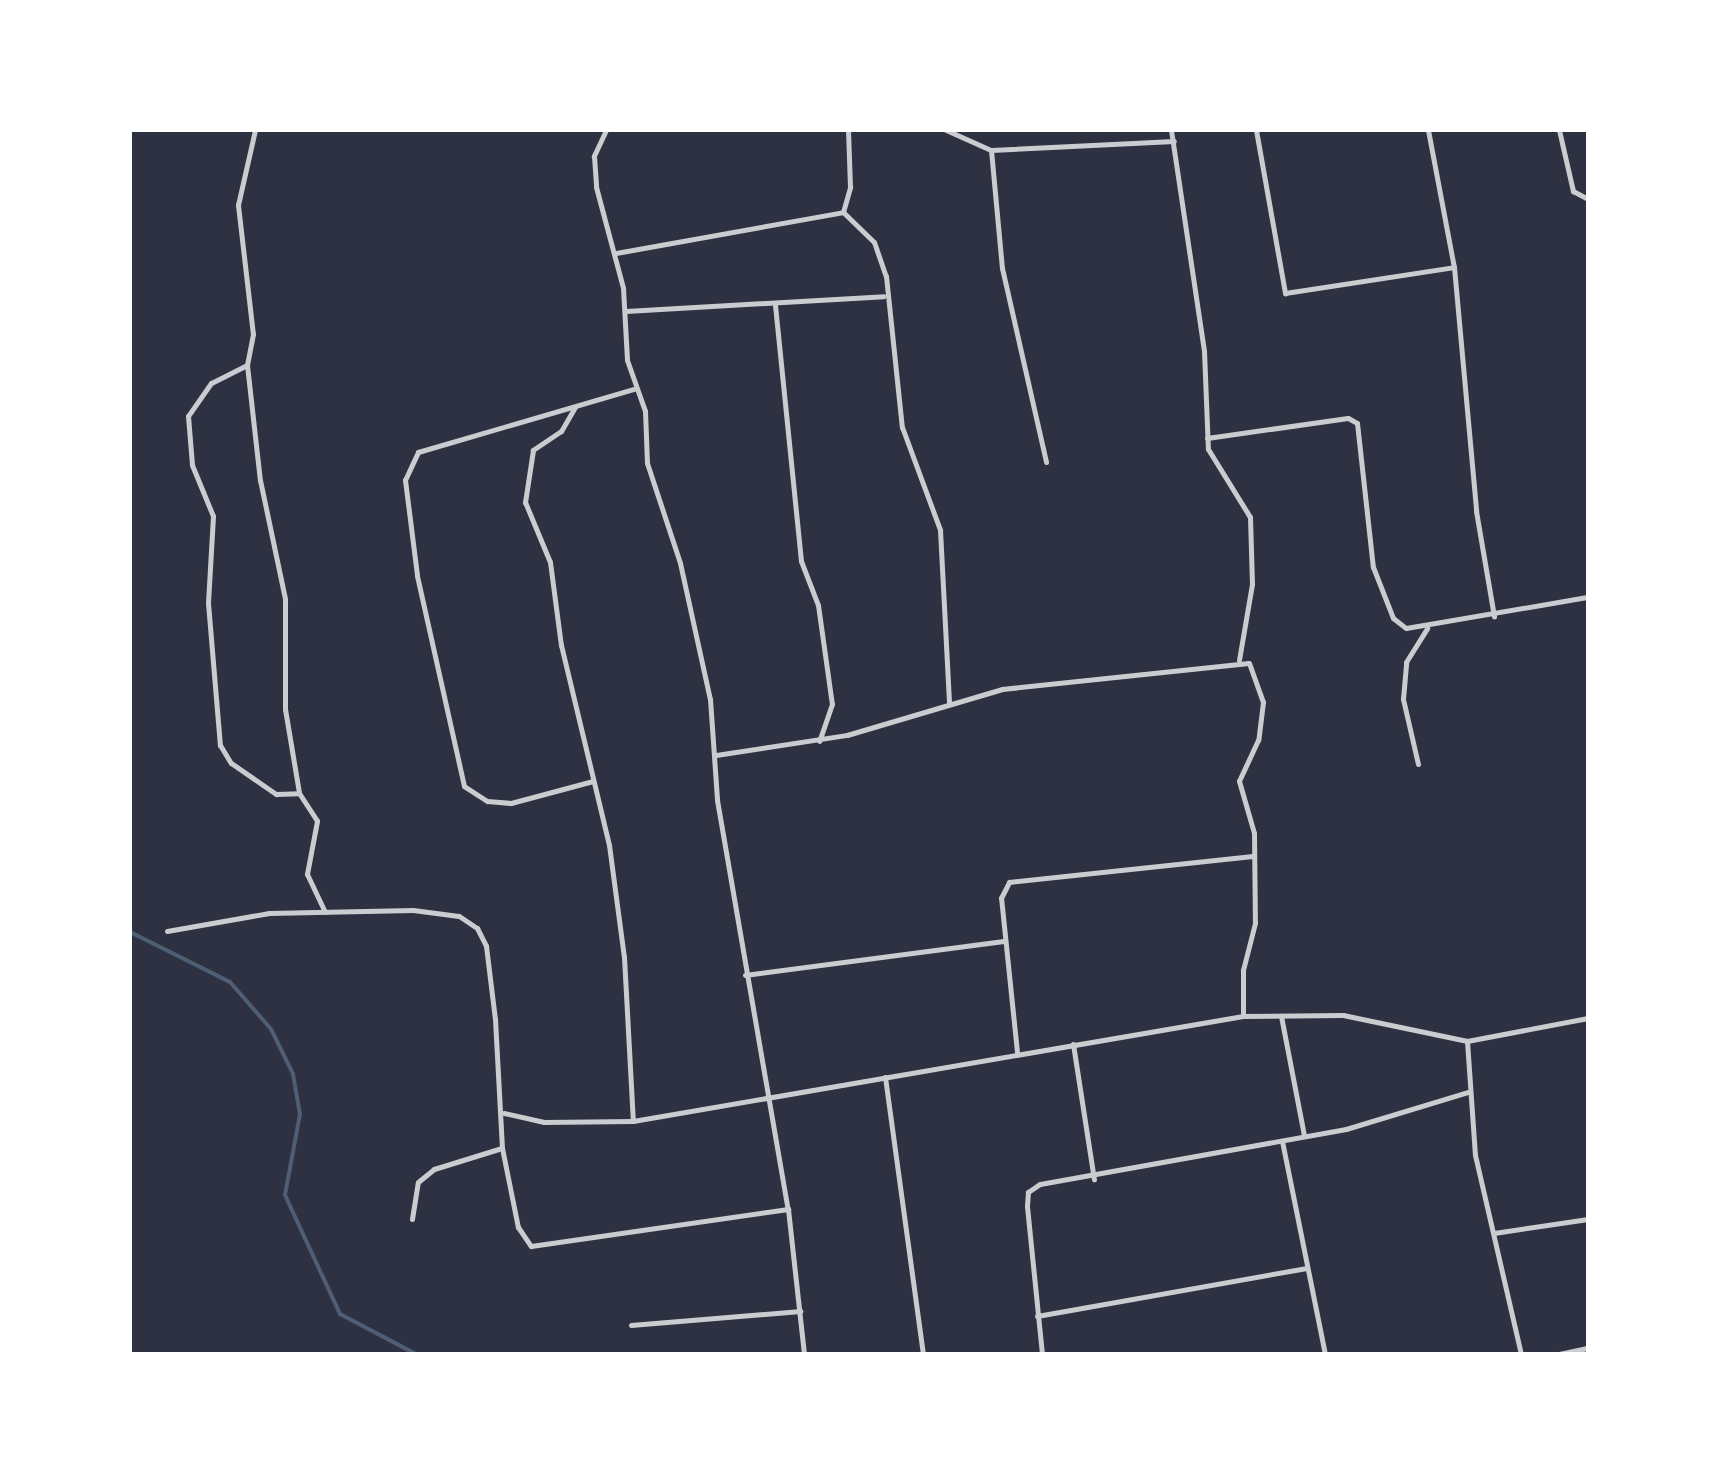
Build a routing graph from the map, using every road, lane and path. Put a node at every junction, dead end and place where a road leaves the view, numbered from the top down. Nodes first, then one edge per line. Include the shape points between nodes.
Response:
1 (255, 130) edge
2 (606, 130) edge
3 (848, 130) edge
4 (946, 130) edge
5 (1171, 130) edge
6 (1256, 130) edge
7 (1428, 130) edge
8 (1560, 130) edge
9 (1174, 141) junction
10 (991, 150) junction
11 (1588, 199) edge
12 (843, 212) junction
13 (616, 252) junction
14 (1454, 267) junction
15 (884, 296) junction
16 (775, 305) junction
17 (626, 311) junction
18 (246, 364) junction
19 (634, 390) junction
20 (575, 407) junction
21 (1206, 438) junction
22 (1046, 462) dead end
23 (1588, 597) edge
24 (1494, 616) junction
25 (1427, 628) junction
26 (1239, 660) junction
27 (949, 704) junction
28 (820, 741) junction
29 (716, 755) junction
30 (1418, 764) dead end
31 (593, 781) junction
32 (300, 794) junction
33 (1253, 856) junction
34 (325, 912) junction
35 (167, 931) dead end
36 (1004, 941) junction
37 (745, 975) junction
38 (1243, 1016) junction
39 (1281, 1016) junction
40 (1588, 1018) edge
41 (1467, 1041) junction
42 (1074, 1044) junction
43 (1018, 1052) junction
44 (885, 1077) junction
45 (1468, 1092) junction
46 (766, 1101) junction
47 (504, 1113) junction
48 (632, 1121) junction
49 (1305, 1136) junction
50 (1282, 1141) junction
51 (502, 1148) junction
52 (1094, 1179) junction
53 (788, 1210) junction
54 (412, 1219) dead end
55 (1588, 1219) edge
56 (1494, 1233) junction
57 (1307, 1268) junction
58 (800, 1311) junction
59 (1037, 1316) junction
60 (631, 1324) dead end
61 (1588, 1348) edge
62 (804, 1354) edge
63 (923, 1354) edge
64 (1042, 1354) edge
65 (1325, 1354) edge
66 (1521, 1354) edge
67 (1558, 1354) edge

1 - 18 street via 238,206 253,334
2 - 13 street via 594,156
3 - 12 street via 850,187
4 - 10 street
5 - 9 street
6 - 14 street via 1285,292
7 - 14 street
8 - 11 street via 1573,191
9 - 10 street
9 - 21 street via 1204,351
10 - 22 street via 1002,268
12 - 13 street
12 - 15 street via 874,242 886,276
13 - 17 street
14 - 24 street via 1476,512
15 - 16 street
15 - 27 street via 902,427 940,530
16 - 17 street
16 - 28 street via 801,561 818,604 832,704
17 - 19 street
18 - 32 street via 260,480 285,599 285,709
18 - 32 street via 211,383 188,416 192,465 213,516 208,603 220,744 231,763 276,794
19 - 20 street
19 - 29 street via 645,411 647,463 680,563
20 - 31 street via 561,432 533,450 525,502 550,562 550,594
20 - 31 street via 418,452 406,480 417,574 464,786 487,801 511,803
21 - 25 street via 1348,418 1356,423 1362,507 1380,594 1406,628
21 - 26 street via 1213,461 1250,517 1252,584
23 - 24 street
24 - 25 street
25 - 30 street via 1406,662 1403,699
26 - 27 street via 1002,688
26 - 33 street via 1256,673 1262,702 1258,740 1239,781 1254,833
27 - 28 street
28 - 29 street
29 - 37 street
31 - 48 street via 624,957
32 - 34 street via 317,821 308,874
33 - 36 street via 1009,882 1002,898
33 - 38 street via 1254,923 1243,970
34 - 35 street
34 - 47 street via 413,910 460,916 477,928 486,946
36 - 37 street
36 - 43 street
37 - 46 street
38 - 39 street
38 - 42 street
39 - 41 street via 1387,1020
39 - 49 street
40 - 41 street
41 - 45 street
42 - 43 street
42 - 52 street
43 - 44 street
44 - 46 street
44 - 63 street
45 - 49 street
45 - 56 street
46 - 48 street
46 - 53 street
47 - 48 street via 544,1122
47 - 51 street
49 - 50 street
50 - 52 street
50 - 57 street
51 - 53 street via 518,1227 531,1246
51 - 54 street via 418,1182
52 - 59 street via 1040,1184 1028,1192
53 - 58 street
55 - 56 street
56 - 66 street
57 - 59 street
57 - 65 street
58 - 60 street
58 - 62 street
59 - 64 street
61 - 67 street

